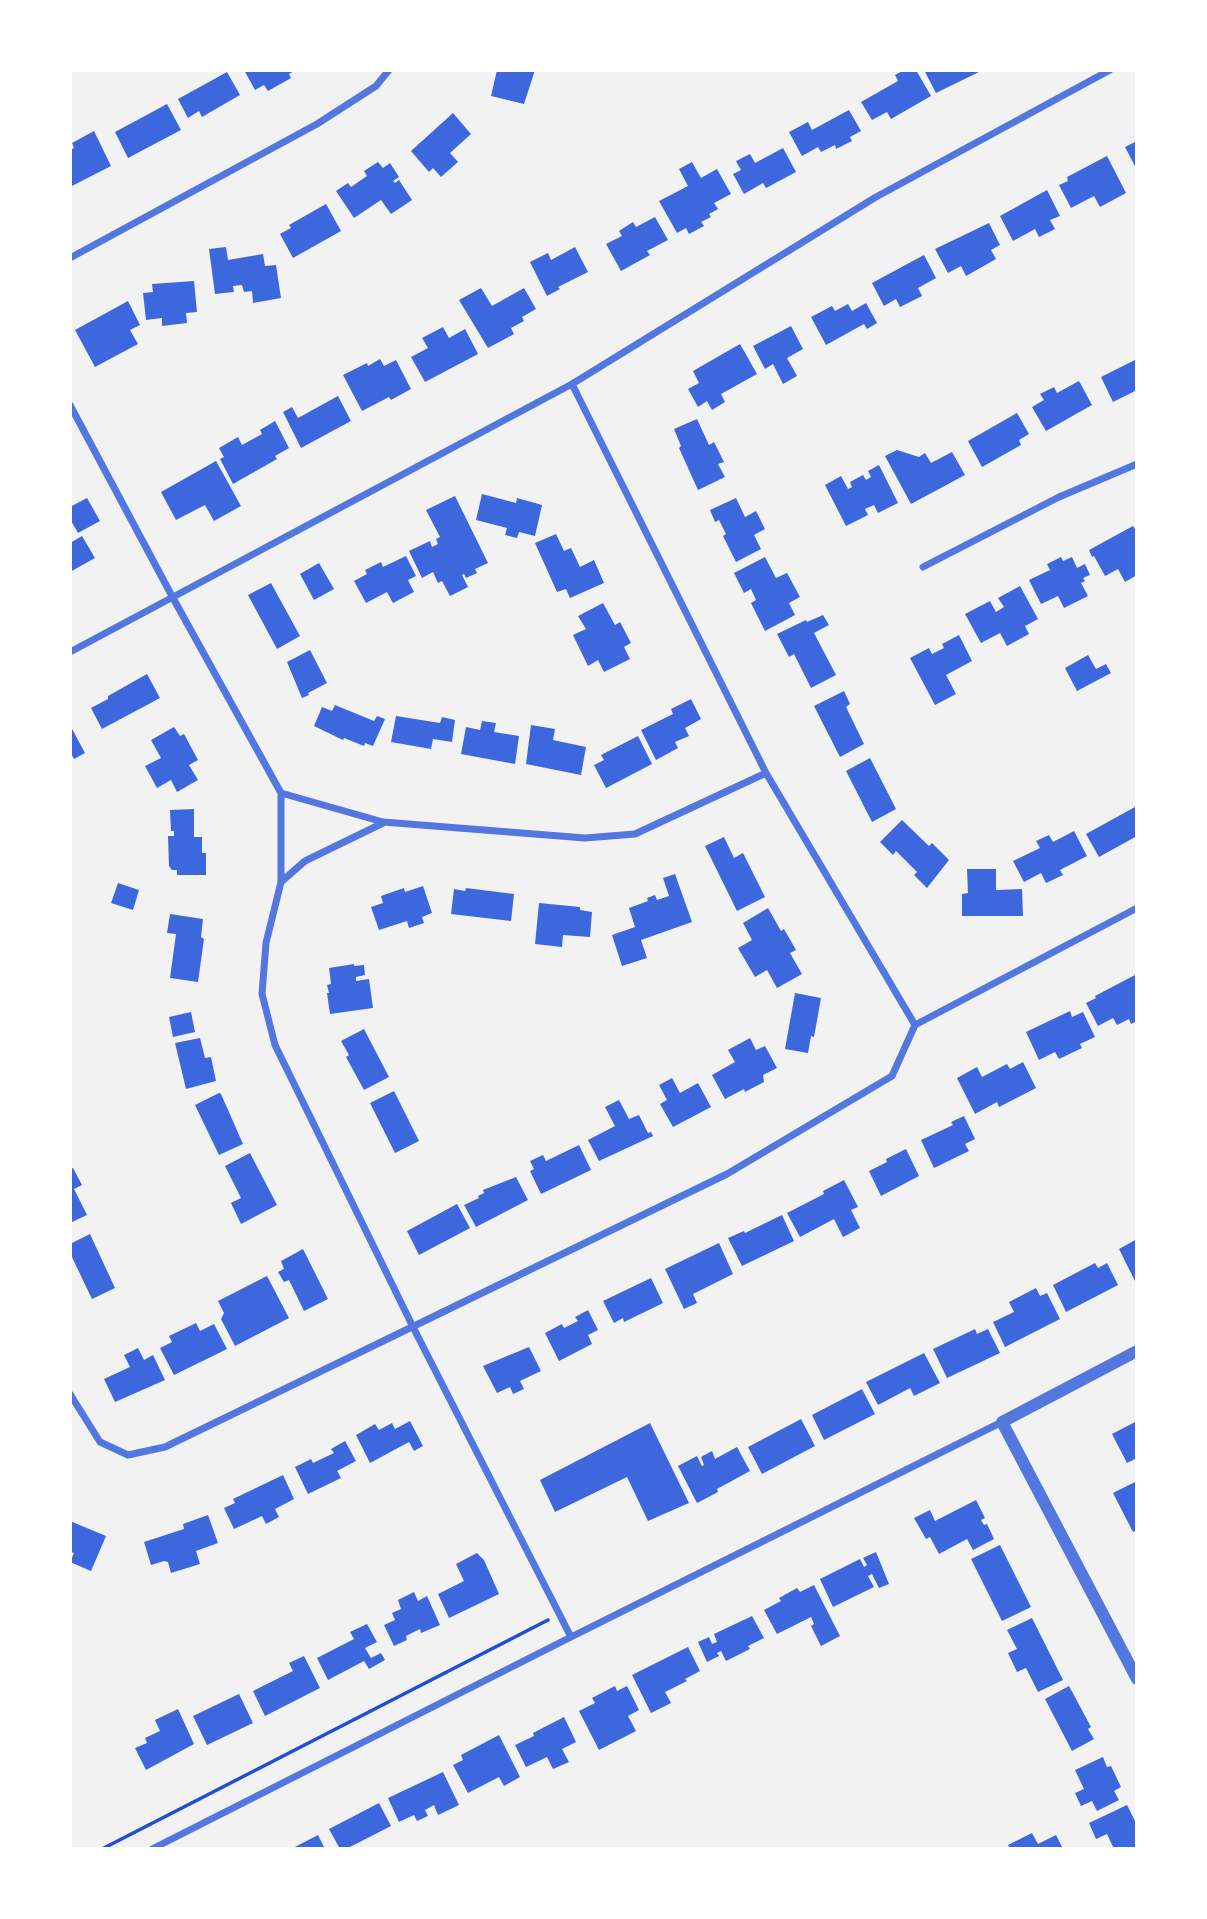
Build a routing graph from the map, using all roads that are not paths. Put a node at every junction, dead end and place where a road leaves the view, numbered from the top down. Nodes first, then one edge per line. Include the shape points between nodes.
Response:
1 (389, 70) edge
2 (1110, 70) edge
3 (70, 258) edge
4 (572, 384) junction
5 (70, 405) edge
6 (1137, 464) edge
7 (923, 567) dead end
8 (173, 598) junction
9 (70, 652) edge
10 (766, 773) junction
11 (281, 793) junction
12 (383, 822) junction
13 (281, 882) junction
14 (1137, 908) edge
15 (915, 1025) junction
16 (414, 1327) junction
17 (1137, 1351) edge
18 (70, 1394) edge
19 (1002, 1422) junction
20 (571, 1637) junction
21 (1137, 1679) edge
22 (152, 1849) edge

1 - 3 street via 376,86 317,124
2 - 4 street via 876,197
4 - 8 street
4 - 10 street
5 - 8 street
6 - 7 street via 1059,497
8 - 9 street
8 - 11 street
10 - 12 street via 635,834 584,838
10 - 15 street
11 - 12 street
11 - 13 street
12 - 13 street via 305,861
13 - 16 street via 266,943 262,994 275,1045
14 - 15 street
15 - 16 street via 892,1076 727,1174
16 - 18 street via 165,1447 128,1455 100,1442
16 - 20 street
17 - 19 street
19 - 20 street
19 - 21 street
20 - 22 street

